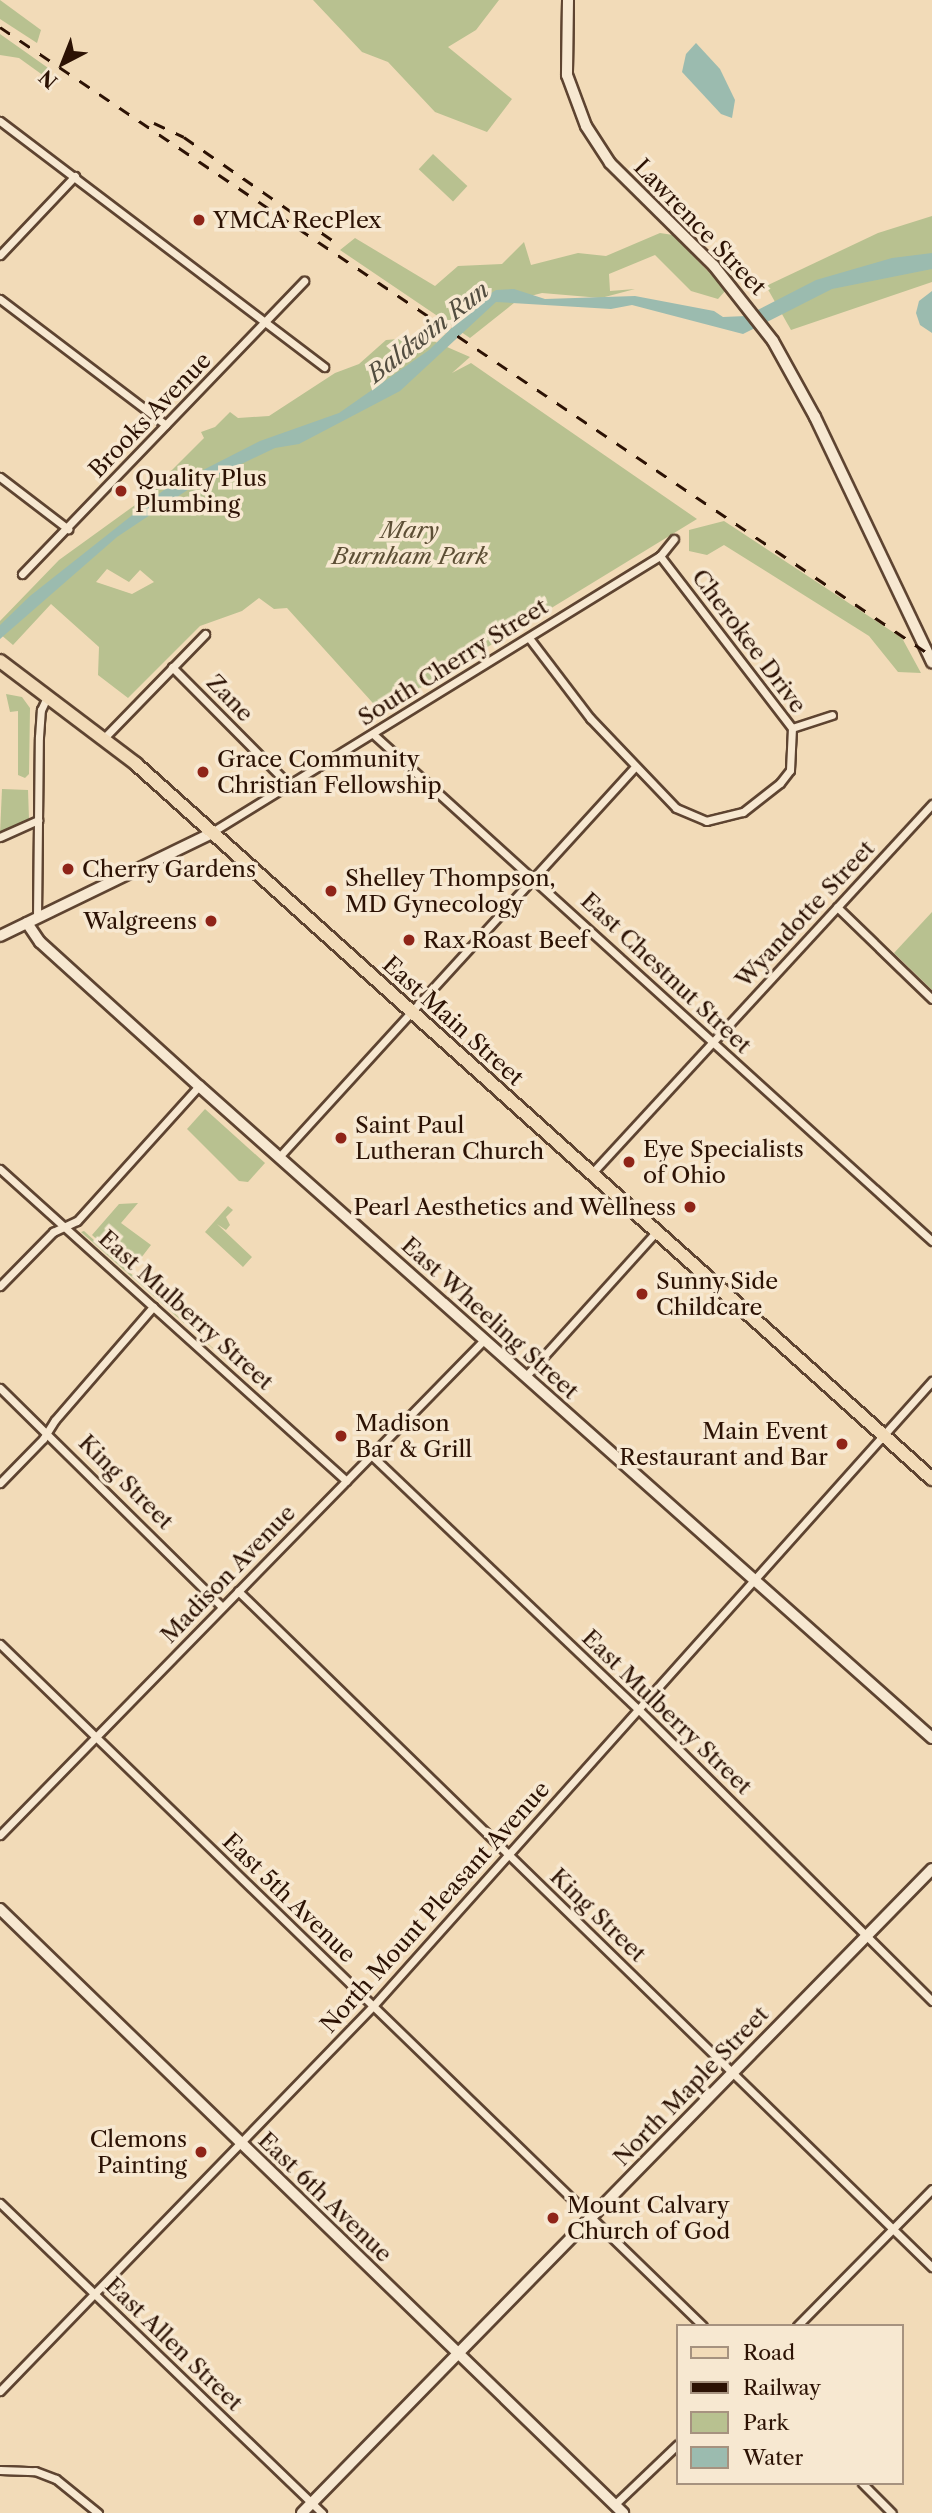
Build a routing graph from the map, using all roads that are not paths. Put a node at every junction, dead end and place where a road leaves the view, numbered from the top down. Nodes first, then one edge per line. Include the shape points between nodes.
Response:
1 (568, 0) edge
2 (0, 121) edge
3 (75, 176) junction
4 (0, 255) edge
5 (304, 281) dead end
6 (0, 299) edge
7 (266, 321) junction
8 (324, 367) dead end
9 (166, 425) junction
10 (0, 477) edge
11 (68, 529) junction
12 (674, 539) dead end
13 (660, 556) junction
14 (22, 574) dead end
15 (205, 634) dead end
16 (529, 638) junction
17 (0, 662) edge
18 (932, 663) edge
19 (172, 667) junction
20 (47, 696) junction
21 (832, 715) dead end
22 (792, 728) junction
23 (373, 734) junction
24 (104, 738) junction
25 (634, 768) junction
26 (290, 786) junction
27 (932, 804) edge
28 (38, 821) junction
29 (212, 833) junction
30 (0, 836) edge
31 (534, 878) junction
32 (836, 907) junction
33 (32, 920) junction
34 (0, 936) edge
35 (932, 999) edge
36 (412, 1012) junction
37 (712, 1041) junction
38 (199, 1086) junction
39 (279, 1157) junction
40 (0, 1169) edge
41 (592, 1173) junction
42 (65, 1227) junction
43 (657, 1231) junction
44 (932, 1241) edge
45 (0, 1286) edge
46 (152, 1307) junction
47 (483, 1340) junction
48 (524, 1377) junction
49 (932, 1381) edge
50 (0, 1388) edge
51 (48, 1431) junction
52 (882, 1433) junction
53 (372, 1455) junction
54 (932, 1479) edge
55 (346, 1481) junction
56 (0, 1483) edge
57 (754, 1578) junction
58 (238, 1591) junction
59 (222, 1607) junction
60 (0, 1644) edge
61 (639, 1710) junction
62 (95, 1737) junction
63 (932, 1738) edge
64 (0, 1835) edge
65 (508, 1855) junction
66 (932, 1869) edge
67 (0, 1909) edge
68 (867, 1937) junction
69 (932, 2001) edge
70 (373, 2006) junction
71 (734, 2074) junction
72 (241, 2145) junction
73 (932, 2189) edge
74 (0, 2203) edge
75 (591, 2217) junction
76 (891, 2228) junction
77 (932, 2267) edge
78 (94, 2295) junction
79 (701, 2324) edge
80 (799, 2324) edge
81 (458, 2356) junction
82 (0, 2390) edge
83 (676, 2446) edge
84 (0, 2470) edge
85 (864, 2485) edge
86 (312, 2503) junction
87 (619, 2509) edge
88 (98, 2513) edge
89 (303, 2513) edge
90 (322, 2513) edge
91 (892, 2513) edge

1 - 18 street, Lawrence Street via 565,61 570,89 586,126 627,182 744,302 767,332 815,417
2 - 3 street
3 - 4 street
3 - 7 street
5 - 7 street, Brooks Avenue
6 - 9 street
7 - 8 street
7 - 9 street, Brooks Avenue
9 - 11 street, Brooks Avenue
10 - 11 street
11 - 14 street, Brooks Avenue
12 - 13 street, South Cherry Street
13 - 16 street, South Cherry Street
13 - 22 street, Cherokee Drive
15 - 19 street
16 - 23 street, South Cherry Street
16 - 25 street, Cherokee Drive via 571,696
17 - 20 main road, East Main Street
19 - 24 street
19 - 26 street, Zane
20 - 24 main road, East Main Street
20 - 28 street via 41,710
21 - 22 street
22 - 25 street, Cherokee Drive via 794,753 786,776 729,819 706,821 684,814
23 - 26 street, South Cherry Street
23 - 31 street, East Chestnut Street
24 - 29 main road, East Main Street
25 - 31 street
26 - 29 street, South Cherry Street
27 - 32 street, Wyandotte Street
28 - 30 street
28 - 33 street
29 - 33 street
29 - 36 main road, East Main Street
31 - 36 street
31 - 37 street, East Chestnut Street
32 - 35 street
32 - 37 street, Wyandotte Street
33 - 34 street
33 - 38 street, East Wheeling Street via 40,942
36 - 39 street
36 - 41 main road, East Main Street
37 - 41 street, Wyandotte Street
37 - 44 street, East Chestnut Street
38 - 39 street, East Wheeling Street
38 - 42 street via 76,1222
39 - 47 street, East Wheeling Street
40 - 42 street, East Mulberry Street
41 - 43 main road, East Main Street
42 - 45 street via 53,1232
42 - 46 street, East Mulberry Street
43 - 48 street
43 - 52 main road, East Main Street
46 - 51 street
46 - 55 street, East Mulberry Street
47 - 48 street, East Wheeling Street
47 - 53 street, Madison Avenue
48 - 57 street, East Wheeling Street
49 - 52 street, North Mount Pleasant Avenue
50 - 51 street, King Street
51 - 56 street
51 - 59 street, King Street
52 - 54 main road, East Main Street
52 - 57 street, North Mount Pleasant Avenue
53 - 55 street, Madison Avenue
53 - 61 street, East Mulberry Street
55 - 58 street, Madison Avenue
57 - 61 street, North Mount Pleasant Avenue
57 - 63 street, East Wheeling Street
58 - 59 street, Madison Avenue
58 - 65 street, King Street
59 - 62 street, Madison Avenue
60 - 62 street, East 5th Avenue
61 - 65 street, North Mount Pleasant Avenue
61 - 68 street, East Mulberry Street
62 - 64 street, Madison Avenue
62 - 70 street, East 5th Avenue
65 - 70 street, North Mount Pleasant Avenue
65 - 71 street, King Street
66 - 68 street, North Maple Street
67 - 72 street, East 6th Avenue
68 - 69 street, East Mulberry Street
68 - 71 street, North Maple Street
70 - 72 street, North Mount Pleasant Avenue
70 - 75 street, East 5th Avenue
71 - 75 street, North Maple Street
71 - 76 street, King Street
72 - 78 street, North Mount Pleasant Avenue
72 - 81 street, East 6th Avenue
73 - 76 street
74 - 78 street, East Allen Street
75 - 79 street, East 5th Avenue
75 - 81 street, North Maple Street
76 - 77 street, King Street
76 - 80 street
78 - 82 street, North Mount Pleasant Avenue
78 - 86 street, East Allen Street
81 - 86 street, North Maple Street
81 - 87 street, East 6th Avenue
83 - 87 street
84 - 88 street via 48,2475
85 - 91 street
86 - 89 street, North Maple Street
86 - 90 street, East Allen Street

